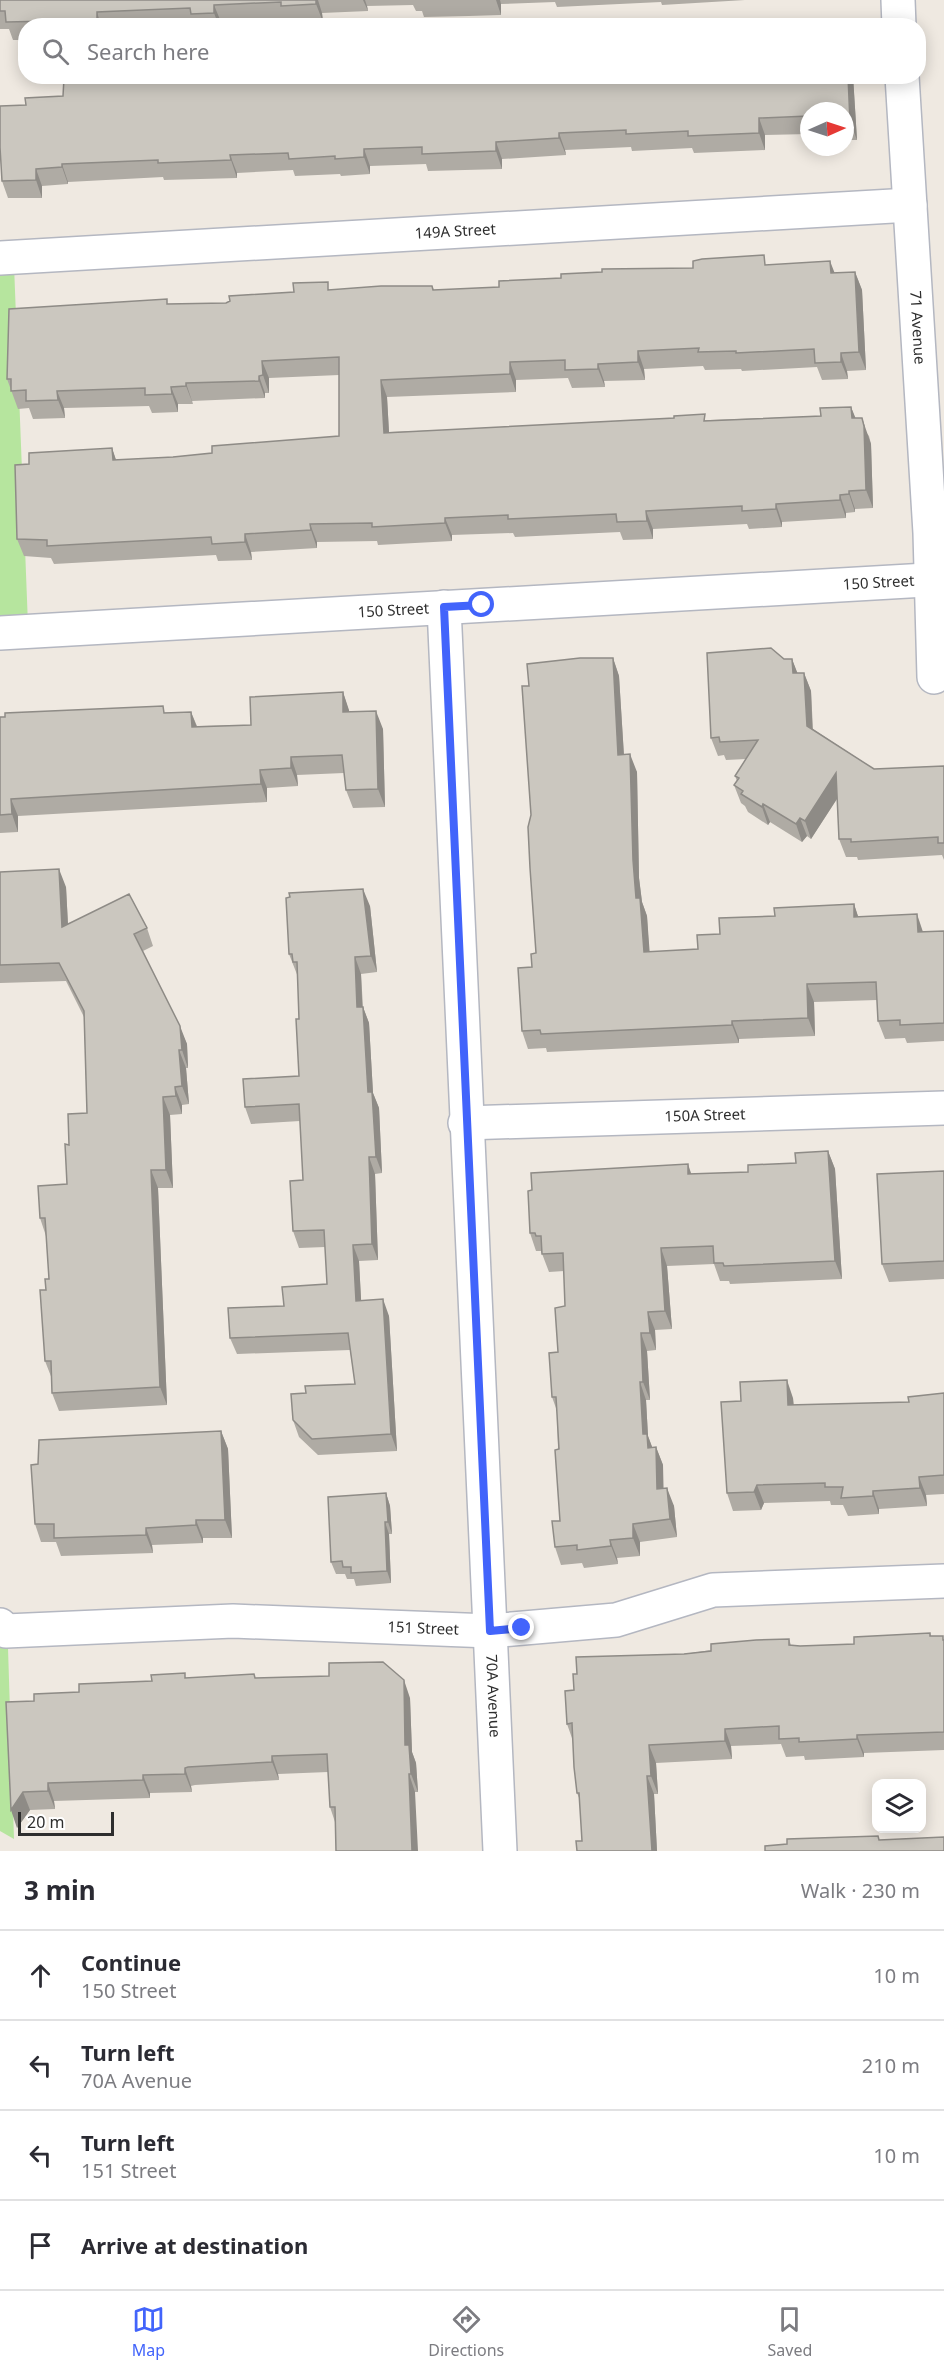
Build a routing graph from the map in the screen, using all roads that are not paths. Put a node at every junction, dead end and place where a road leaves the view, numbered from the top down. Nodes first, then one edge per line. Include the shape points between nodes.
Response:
1 (898, 0) edge
2 (899, 18) edge
3 (902, 84) edge
4 (910, 205) junction
5 (0, 258) edge
6 (938, 579) edge
7 (444, 607) junction
8 (0, 633) edge
9 (934, 677) dead end
10 (944, 1108) edge
11 (465, 1122) junction
12 (944, 1581) edge
13 (3, 1628) edge
14 (490, 1631) junction
15 (501, 1851) edge

1 - 2 street
3 - 4 street, 71 Avenue
4 - 5 street, 149A Street
4 - 6 street, 71 Avenue
6 - 7 street, 150 Street
6 - 9 street, 150 Street
7 - 8 street, 150 Street
7 - 11 street, 70A Avenue
10 - 11 street, 150A Street
11 - 14 street, 70A Avenue
12 - 14 street, 151 Street via 712,1590 616,1620
13 - 14 street, 151 Street via 233,1621
14 - 15 street, 70A Avenue

